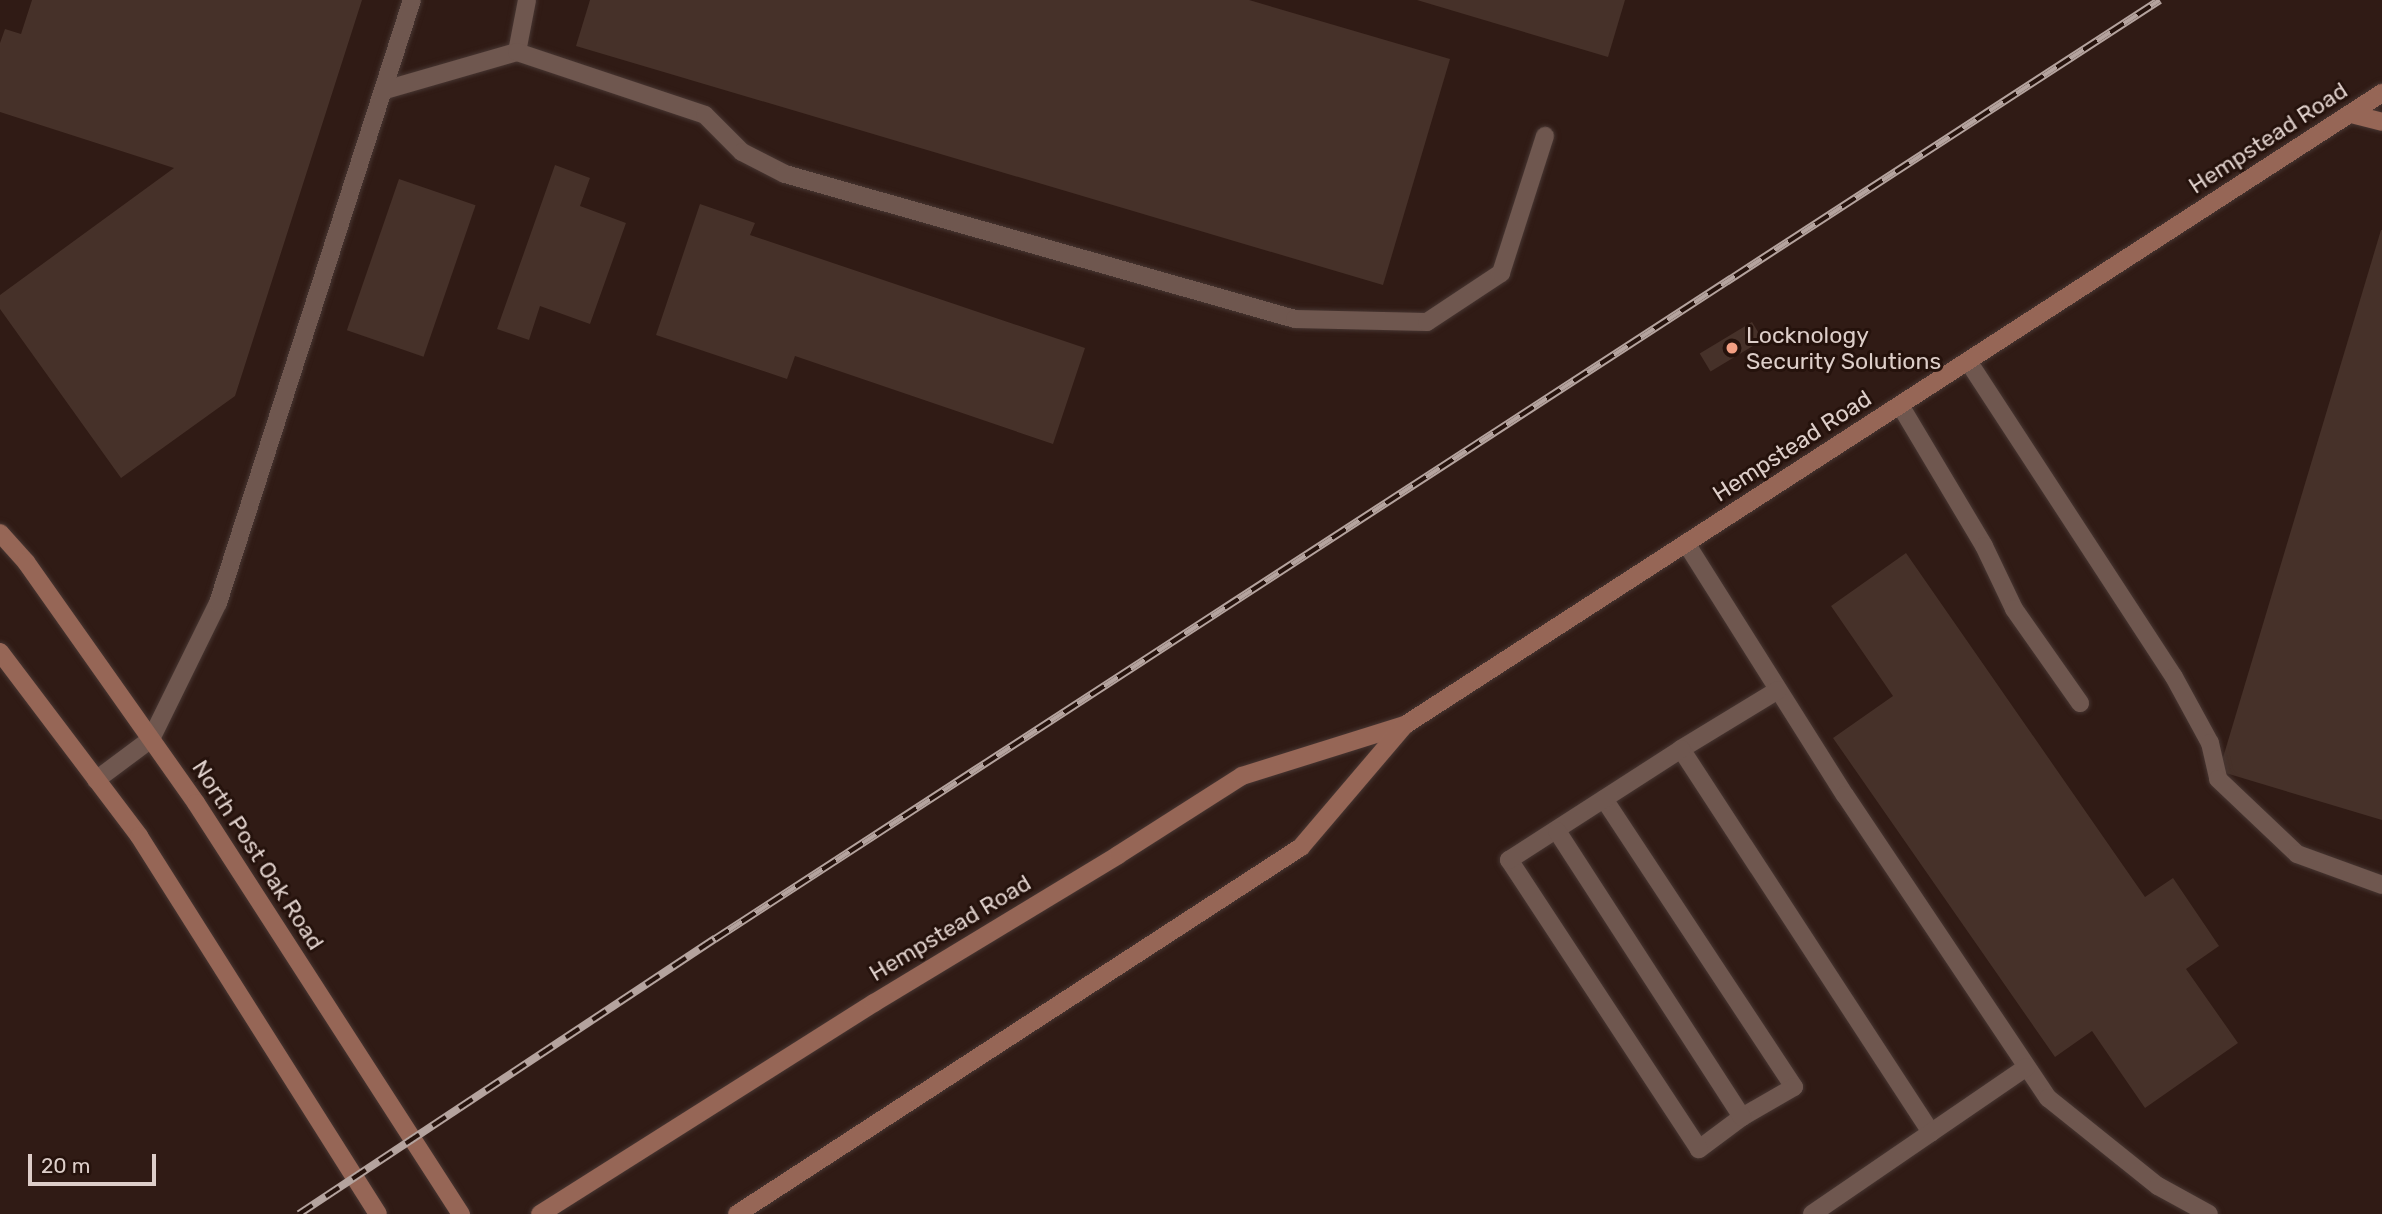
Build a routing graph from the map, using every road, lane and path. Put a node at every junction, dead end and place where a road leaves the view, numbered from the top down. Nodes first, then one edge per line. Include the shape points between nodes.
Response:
1 (412, 0) edge
2 (527, 0) edge
3 (517, 52) junction
4 (385, 90) junction
5 (2382, 93) edge
6 (2351, 114) junction
7 (2382, 122) edge
8 (1545, 136) dead end
9 (1968, 361) junction
10 (1900, 405) junction
11 (0, 533) edge
12 (1686, 543) junction
13 (0, 652) edge
14 (1778, 690) junction
15 (2080, 703) dead end
16 (1405, 725) junction
17 (151, 739) junction
18 (1681, 749) junction
19 (96, 780) junction
20 (1604, 799) junction
21 (1557, 831) junction
22 (2382, 885) edge
23 (2028, 1067) junction
24 (1742, 1117) junction
25 (1931, 1133) junction
26 (378, 1214) edge
27 (461, 1214) edge
28 (540, 1214) edge
29 (737, 1214) edge
30 (1812, 1214) edge
31 (2209, 1214) edge

1 - 4 lane
2 - 3 lane
3 - 4 lane
3 - 8 lane via 705,115 742,152 785,174 1295,319 1427,321 1501,273
4 - 17 lane via 218,603
5 - 6 main road, Hempstead Road
6 - 7 main road
6 - 9 main road, Hempstead Road
9 - 10 main road, Hempstead Road
9 - 22 lane via 2174,677 2210,743 2218,779 2297,855
10 - 12 main road, Hempstead Road
10 - 15 lane via 1984,546 2014,610
11 - 17 main road, North Post Oak Road via 26,562
12 - 14 lane
12 - 16 main road, Hempstead Road
13 - 19 main road
14 - 18 lane
14 - 23 lane
16 - 28 main road, Hempstead Road via 1242,776
16 - 29 main road, Hempstead Road via 1301,848
17 - 19 lane
17 - 27 main road, North Post Oak Road via 197,803
18 - 20 lane
18 - 25 lane
19 - 26 main road via 139,836
20 - 21 lane
20 - 24 lane via 1794,1087
21 - 24 lane
21 - 24 lane via 1509,860 1699,1149
23 - 25 lane
23 - 31 lane via 2048,1098 2158,1186
25 - 30 lane

